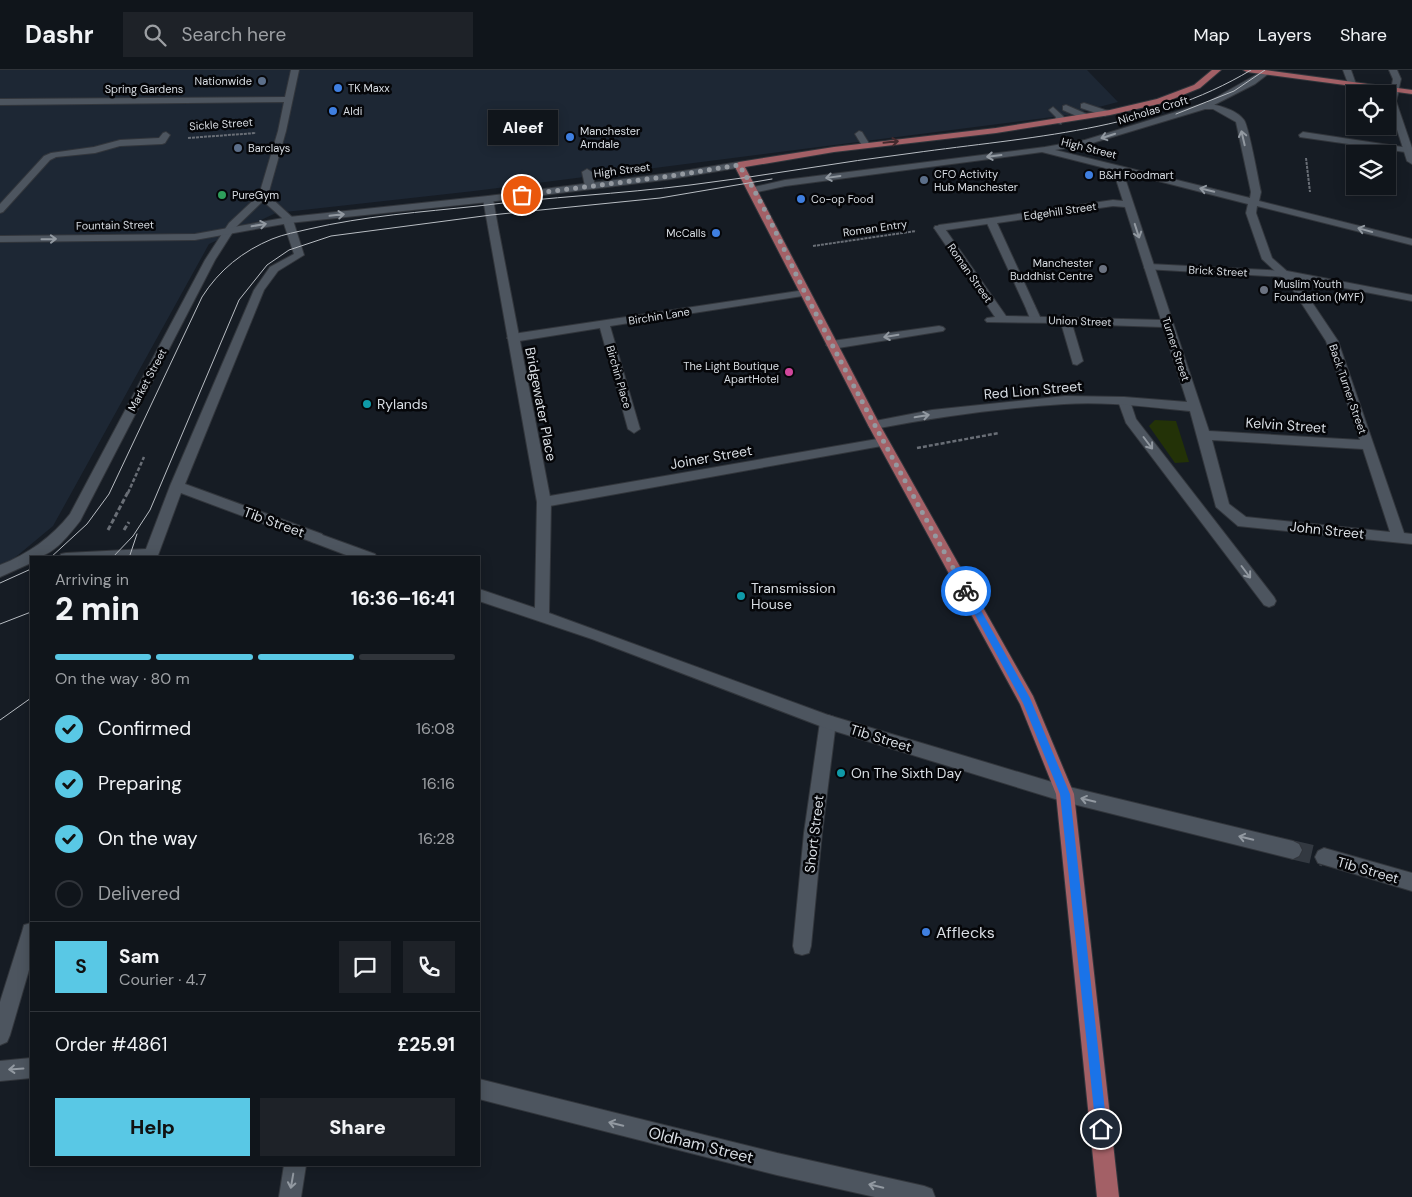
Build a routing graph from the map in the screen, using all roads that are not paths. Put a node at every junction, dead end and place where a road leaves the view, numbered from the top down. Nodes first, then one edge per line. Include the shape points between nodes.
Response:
1 (295, 70) edge
2 (1217, 70) edge
3 (1246, 70) edge
4 (1347, 70) edge
5 (1393, 70) edge
6 (1264, 74) junction
7 (1352, 84) junction
8 (1359, 85) edge
9 (1395, 85) edge
10 (1396, 90) edge
11 (1412, 92) edge
12 (289, 99) junction
13 (0, 102) edge
14 (1084, 106) dead end
15 (1205, 106) junction
16 (1066, 108) dead end
17 (1053, 110) dead end
18 (1396, 111) edge
19 (1105, 113) junction
20 (1086, 117) junction
21 (1058, 122) junction
22 (1016, 128) joint
23 (859, 134) dead end
24 (1303, 135) road end
25 (1407, 137) edge
26 (164, 138) road end
27 (866, 145) junction
28 (1042, 150) junction
29 (1409, 150) junction
30 (1412, 161) edge
31 (739, 165) junction
32 (1117, 168) junction
33 (587, 172) dead end
34 (590, 186) junction
35 (753, 190) junction
36 (264, 196) junction
37 (488, 199) junction
38 (1252, 202) junction
39 (1129, 205) junction
40 (0, 210) edge
41 (289, 220) junction
42 (991, 221) junction
43 (939, 228) joint
44 (230, 230) junction
45 (0, 239) edge
46 (1412, 242) edge
47 (1149, 267) junction
48 (1286, 274) junction
49 (805, 293) junction
50 (1412, 298) edge
51 (1035, 319) junction
52 (997, 320) joint
53 (1066, 321) junction
54 (604, 324) junction
55 (1168, 324) junction
56 (939, 328) dead end
57 (513, 338) junction
58 (832, 345) junction
59 (1077, 360) dead end
60 (1124, 401) junction
61 (1194, 407) junction
62 (874, 425) junction
63 (634, 429) dead end
64 (1204, 436) junction
65 (883, 442) junction
66 (1367, 445) junction
67 (177, 486) junction
68 (544, 502) junction
69 (1243, 522) joint
70 (1406, 538) edge
71 (36, 556) edge
72 (150, 556) edge
73 (365, 556) edge
74 (30, 562) edge
75 (0, 571) edge
76 (480, 595) edge
77 (1269, 601) dead end
78 (542, 616) junction
79 (828, 722) junction
80 (1065, 794) junction
81 (1293, 850) tunnel mouth
82 (1324, 857) tunnel mouth
83 (1412, 882) edge
84 (30, 935) edge
85 (802, 946) dead end
86 (0, 1035) edge
87 (30, 1068) edge
88 (0, 1071) edge
89 (480, 1089) edge
90 (295, 1166) edge
91 (290, 1197) edge
92 (924, 1197) edge
93 (1108, 1197) edge

1 - 12 street
2 - 19 main road, Nicholas Croft via 1197,86 1172,97
3 - 6 main road
4 - 7 street
5 - 9 street
6 - 7 main road
6 - 15 street, Nicholas Croft
7 - 8 main road
10 - 11 main road
12 - 13 street, Spring Gardens
12 - 36 street
14 - 19 street
15 -> 28 street, Nicholas Croft via 1100,138
38 -> 15 street, Back Turner Street via 1256,192 1240,121 1215,107
16 - 20 street
17 - 21 street via 1060,117
18 - 25 street
19 - 20 main road, Nicholas Croft
20 - 21 main road, Nicholas Croft
21 - 22 main road, Nicholas Croft
27 -> 22 main road, High Street
23 - 27 street
24 - 29 street
25 - 29 street
26 - 40 street via 47,158
27 - 31 main road, High Street
28 - 32 street, High Street
28 -> 35 street, High Street
29 - 30 street
31 - 34 street, High Street
31 - 35 main road
38 -> 32 street, High Street
32 - 39 street, Turner Street
33 - 34 street
34 - 37 street, High Street
35 - 49 main road
36 - 41 street
36 - 44 street, Market Street
41 -> 37 street, High Street
37 - 57 street, Bridgewater Place
46 -> 38 street, High Street
38 - 48 street, Back Turner Street via 1251,213 1267,259
39 - 42 street, Edgehill Street via 1113,203
39 -> 47 street, Turner Street
44 -> 41 street, High Street
41 - 67 street via 299,255 274,269 263,283
42 - 43 street, Edgehill Street
42 - 51 street
43 - 52 street, Roman Street
45 -> 44 street, Fountain Street via 195,237
44 - 71 street, Market Street via 210,260 75,517 64,532
47 - 48 street, Brick Street
47 - 55 street, Turner Street
48 - 50 street, Brick Street
48 - 66 street, Back Turner Street via 1332,341
49 - 54 street, Birchin Lane
49 - 58 main road
51 - 52 street, Union Street
51 - 53 street, Union Street
53 - 55 street, Union Street
53 - 59 street
54 - 57 street, Birchin Lane
54 - 63 street, Birchin Place
55 - 61 street, Turner Street
56 -> 58 street
57 - 68 street, Bridgewater Place
58 - 62 main road
60 - 61 street, Red Lion Street
62 -> 60 street, Red Lion Street via 942,413 1065,400
60 -> 77 street via 1130,420
61 - 64 street, Turner Street
62 - 65 main road
64 - 66 street, Kelvin Street
64 - 69 street, Turner Street via 1223,507
65 - 68 street, Joiner Street
65 - 80 main road via 1027,701
66 - 70 street, Back Turner Street
67 - 72 street
67 - 73 street, Tib Street
68 - 78 street, Bridgewater Place
69 - 70 street, John Street
74 - 75 street, Market Street
76 - 78 street, Tib Street
78 - 79 street, Tib Street
79 - 80 street, Tib Street
79 - 85 street, Short Street
81 -> 80 street, Tib Street
80 - 93 main road
82 - 83 street, Tib Street
84 - 86 street
87 -> 88 street
92 -> 89 street, Oldham Street via 776,1164
90 -> 91 street

